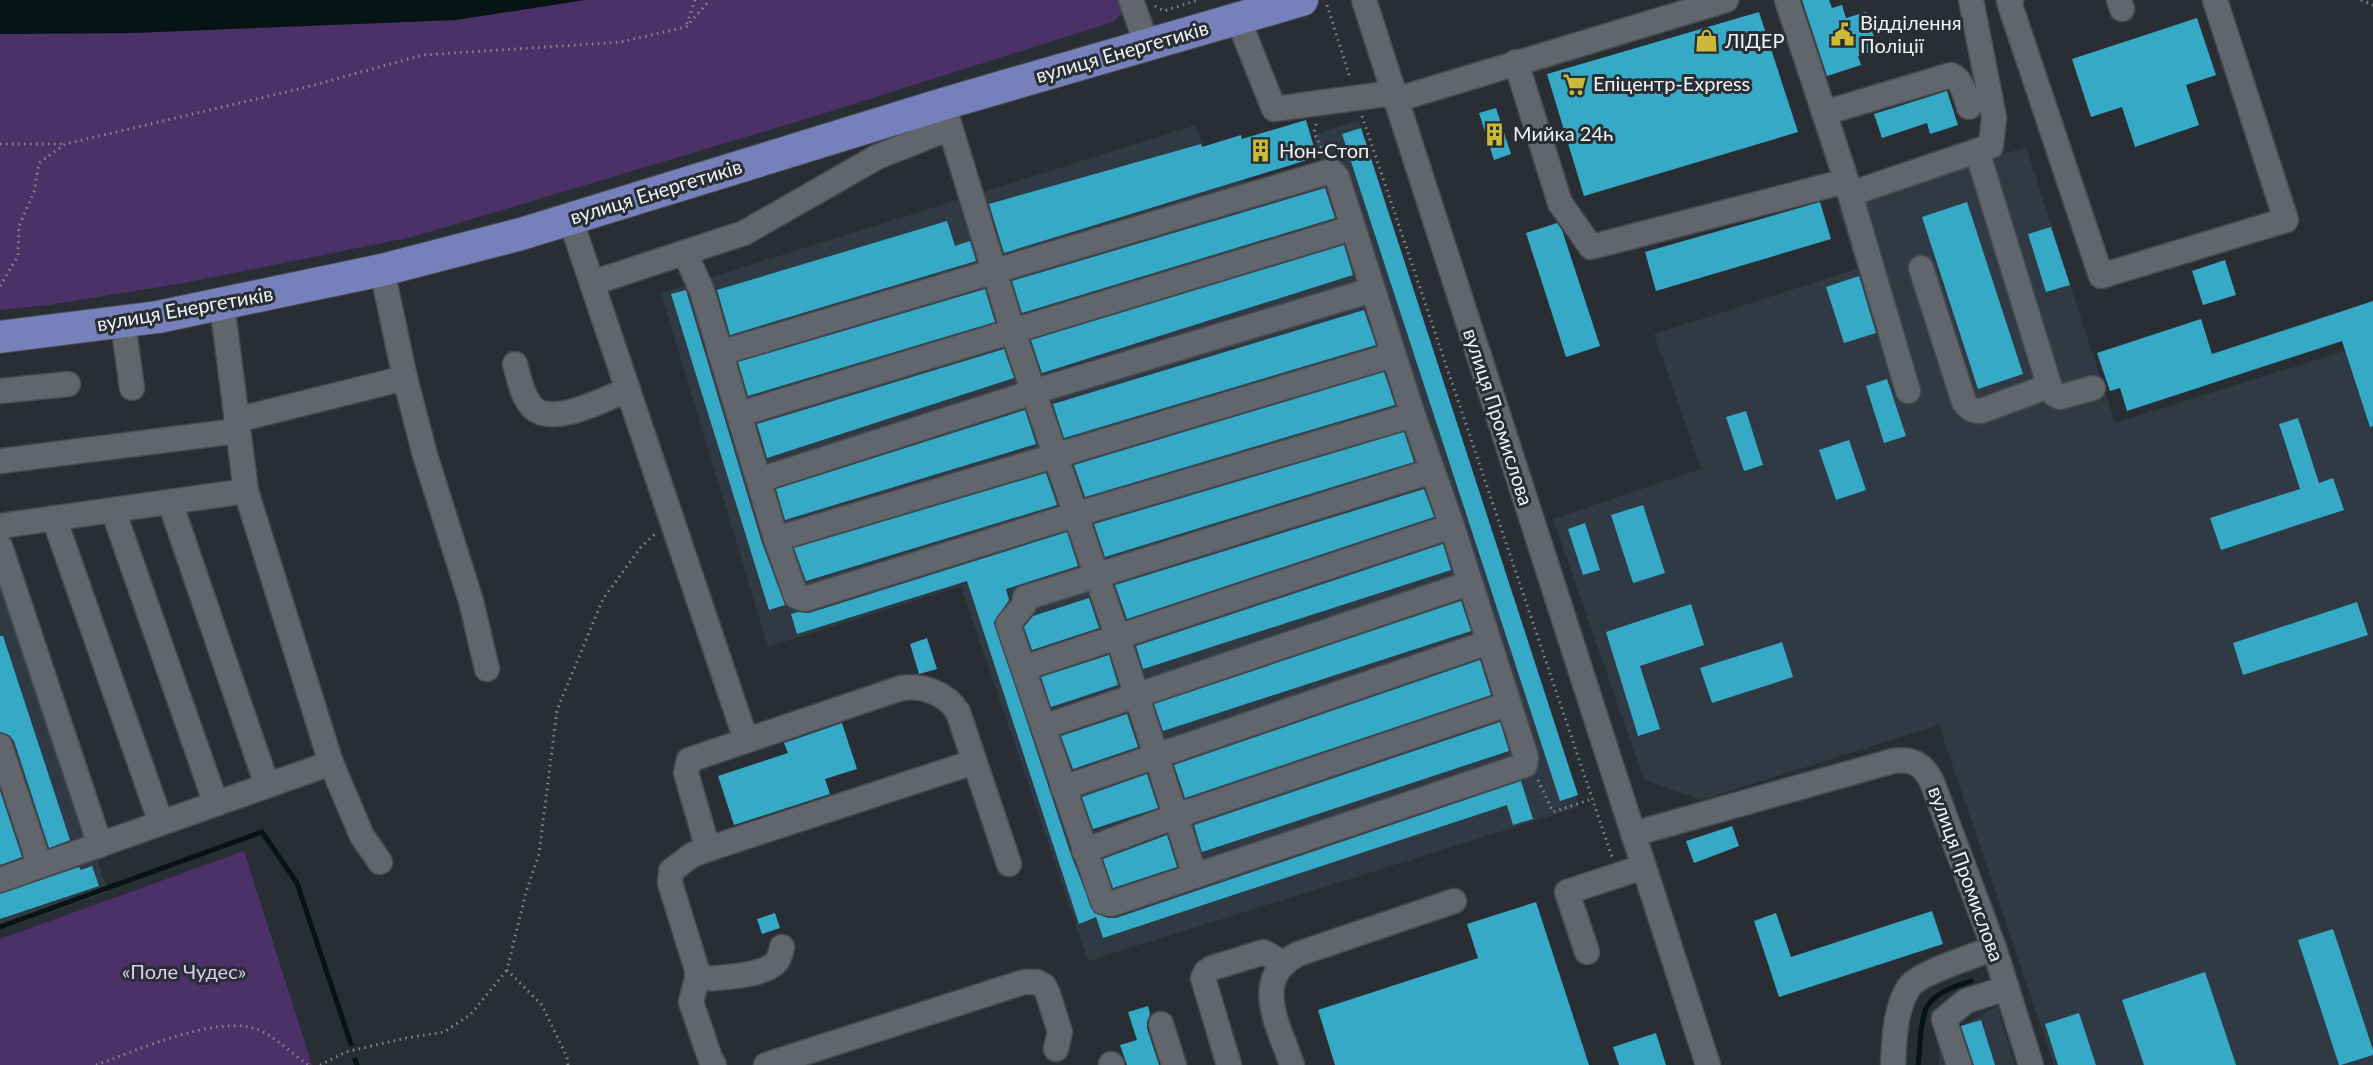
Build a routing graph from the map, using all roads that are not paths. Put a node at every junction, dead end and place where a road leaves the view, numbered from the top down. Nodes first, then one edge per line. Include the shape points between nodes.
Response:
1 (1302, 0) edge
2 (1364, 0) edge
3 (1726, 0) edge
4 (1787, 0) edge
5 (1971, 0) edge
6 (2011, 0) edge
7 (2215, 0) edge
8 (1141, 17) edge
9 (1238, 19) junction
10 (1516, 63) junction
11 (1394, 97) junction
12 (1969, 107) dead end
13 (1824, 113) junction
14 (946, 116) junction
15 (1977, 151) junction
16 (1848, 188) junction
17 (570, 218) junction
18 (1352, 228) junction
19 (685, 253) junction
20 (1921, 268) dead end
21 (382, 270) junction
22 (994, 272) junction
23 (592, 283) junction
24 (1372, 290) junction
25 (222, 304) junction
26 (123, 323) junction
27 (1012, 332) junction
28 (0, 337) edge
29 (720, 352) junction
30 (1393, 355) junction
31 (515, 364) dead end
32 (405, 378) junction
33 (68, 384) dead end
34 (2049, 386) junction
35 (132, 388) dead end
36 (2093, 388) dead end
37 (628, 390) junction
38 (0, 391) edge
39 (1908, 391) dead end
40 (1033, 392) junction
41 (740, 414) junction
42 (1413, 415) junction
43 (237, 425) junction
44 (1055, 455) junction
45 (0, 460) edge
46 (1432, 471) junction
47 (759, 480) junction
48 (246, 491) junction
49 (170, 502) junction
50 (113, 510) junction
51 (1074, 515) junction
52 (54, 518) junction
53 (0, 526) edge
54 (1452, 526) junction
55 (776, 539) junction
56 (0, 546) edge
57 (1096, 575) junction
58 (1470, 583) junction
59 (1118, 638) junction
60 (1489, 642) junction
61 (1024, 668) junction
62 (487, 669) dead end
63 (1137, 695) junction
64 (1508, 704) junction
65 (1043, 727) junction
66 (746, 740) junction
67 (0, 746) edge
68 (1157, 757) junction
69 (974, 762) junction
70 (331, 763) junction
71 (267, 785) junction
72 (1063, 788) junction
73 (216, 804) junction
74 (1176, 816) junction
75 (161, 823) junction
76 (1633, 834) junction
77 (100, 844) junction
78 (708, 849) junction
79 (1084, 851) junction
80 (380, 862) dead end
81 (1009, 864) dead end
82 (40, 866) junction
83 (1643, 867) junction
84 (1195, 876) junction
85 (0, 880) edge
86 (1454, 901) dead end
87 (782, 947) dead end
88 (1994, 948) junction
89 (1587, 952) dead end
90 (1282, 963) junction
91 (697, 979) junction
92 (2007, 988) junction
93 (1161, 1024) dead end
94 (1056, 1049) dead end
95 (714, 1065) edge
96 (766, 1065) edge
97 (1174, 1065) edge
98 (1229, 1065) edge
99 (1292, 1065) edge
100 (1708, 1065) edge
101 (1893, 1065) edge
102 (1959, 1065) edge
103 (2031, 1065) edge

1 - 9 main road, вулиця Енергетиків
2 - 11 street, вулиця Промислова
3 - 10 street
4 - 13 street
5 - 15 street via 1994,117 1991,146
6 - 7 street via 2102,276 2286,220
8 - 9 main road, вулиця Енергетиків
8 - 14 main road, вулиця Енергетиків
9 - 11 street via 1274,109
10 - 11 street
10 - 16 street via 1560,202 1591,247
11 - 76 street, вулиця Промислова
12 - 13 street via 1957,78 1944,75
13 - 16 street
14 - 17 main road, вулиця Енергетиків
14 - 19 street via 744,233
14 - 22 street
15 - 16 street
15 - 34 street
16 - 39 street
17 - 21 main road, вулиця Енергетиків
17 - 23 street
18 - 22 street via 1335,173 1327,171
18 - 24 street
18 - 27 street
19 - 23 street
19 - 29 street via 702,291
20 - 34 street via 1968,408 1981,411
21 - 25 main road, вулиця Енергетиків
21 - 32 street
22 - 27 street
22 - 29 street
23 - 37 street
24 - 30 street
24 - 40 street
25 - 26 main road, вулиця Енергетиків
25 - 43 street
26 - 28 main road, вулиця Енергетиків
26 - 35 street
27 - 40 street
27 - 41 street
29 - 41 street
30 - 42 street
30 - 44 street
31 - 37 street via 527,399 547,415 572,411
32 - 43 street
32 - 62 street via 471,601
33 - 38 street
34 - 36 street via 2060,397
37 - 66 street
40 - 44 street
40 - 47 street
41 - 47 street
42 - 46 street
42 - 51 street
43 - 45 street
43 - 48 street
44 - 51 street
44 - 55 street
46 - 54 street
46 - 57 street
47 - 55 street
48 - 49 street
48 - 70 street
49 - 50 street
49 - 71 street
50 - 52 street
50 - 73 street
51 - 55 street via 805,599 796,596
51 - 57 street
52 - 53 street
52 - 75 street
54 - 58 street
54 - 59 street
56 - 77 street
57 - 59 street
57 - 61 street via 1025,598 1008,624
58 - 60 street
58 - 63 street
59 - 61 street
59 - 63 street
60 - 64 street
60 - 68 street
61 - 65 street
63 - 65 street
63 - 68 street
64 - 74 street
64 - 84 street via 1527,761 1521,767
65 - 72 street
66 - 69 street via 901,688 916,687 938,693 955,706
66 - 78 street via 695,757 686,766
67 - 82 street
68 - 72 street
68 - 74 street
69 - 78 street
69 - 81 street
70 - 71 street
70 - 80 street via 362,836
71 - 73 street
72 - 79 street
73 - 75 street
74 - 79 street
74 - 84 street
75 - 77 street
76 - 83 street, вулиця Промислова
76 - 88 street, вулиця Промислова via 1893,761 1910,760 1924,768 1932,782
77 - 82 street
78 - 91 street via 679,863 669,876 696,963
79 - 84 street via 1100,898 1106,904
82 - 85 street
83 - 89 street via 1567,892
83 - 100 street, вулиця Промислова
86 - 90 street via 1298,954
87 - 91 street via 778,959 770,966 743,976
88 - 92 street, вулиця Промислова
88 - 101 street via 1920,977 1909,987 1898,1020
90 - 98 street via 1264,952 1206,972 1203,978
90 - 99 street via 1270,992
91 - 95 street via 691,1002
92 - 102 street via 1966,1001 1944,1019
92 - 103 street, вулиця Промислова
93 - 97 street
94 - 96 street via 1060,1032 1048,993 1037,982 1024,982

